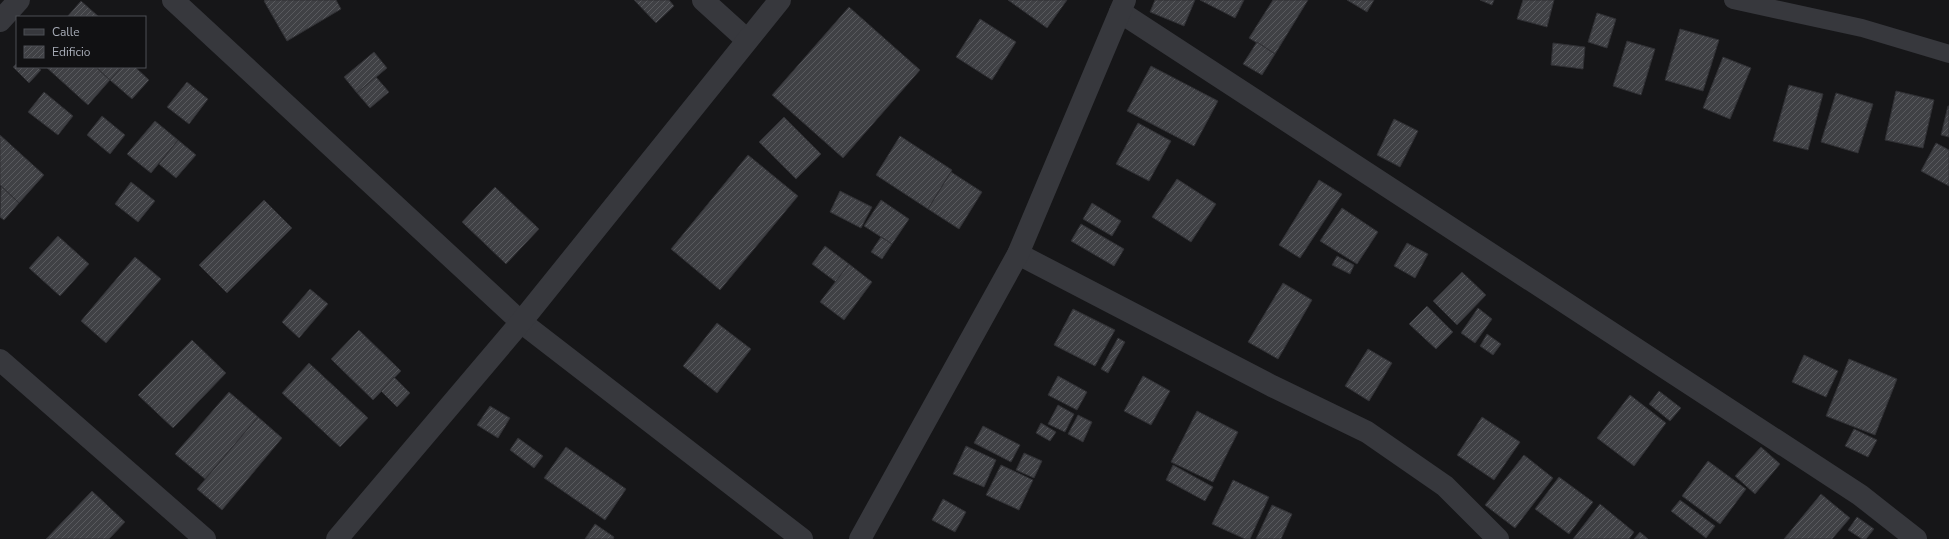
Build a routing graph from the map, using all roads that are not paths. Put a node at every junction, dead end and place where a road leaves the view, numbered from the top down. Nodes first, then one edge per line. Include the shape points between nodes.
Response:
1 (19, 0) edge
2 (173, 0) edge
3 (702, 0) edge
4 (780, 0) edge
5 (1733, 0) edge
6 (1122, 6) edge
7 (0, 21) edge
8 (747, 40) junction
9 (1949, 54) edge
10 (1018, 254) junction
11 (521, 322) junction
12 (0, 360) edge
13 (205, 539) edge
14 (337, 539) edge
15 (802, 539) edge
16 (860, 539) edge
17 (1498, 539) edge
18 (1916, 539) edge

1 - 7 street
2 - 11 street
3 - 8 street
4 - 8 street
5 - 9 lane via 1862,28
6 - 10 street
6 - 18 street via 1860,495
8 - 11 street
10 - 16 street
10 - 17 street via 1272,386 1367,432 1445,486
11 - 14 street
11 - 15 street
12 - 13 street

